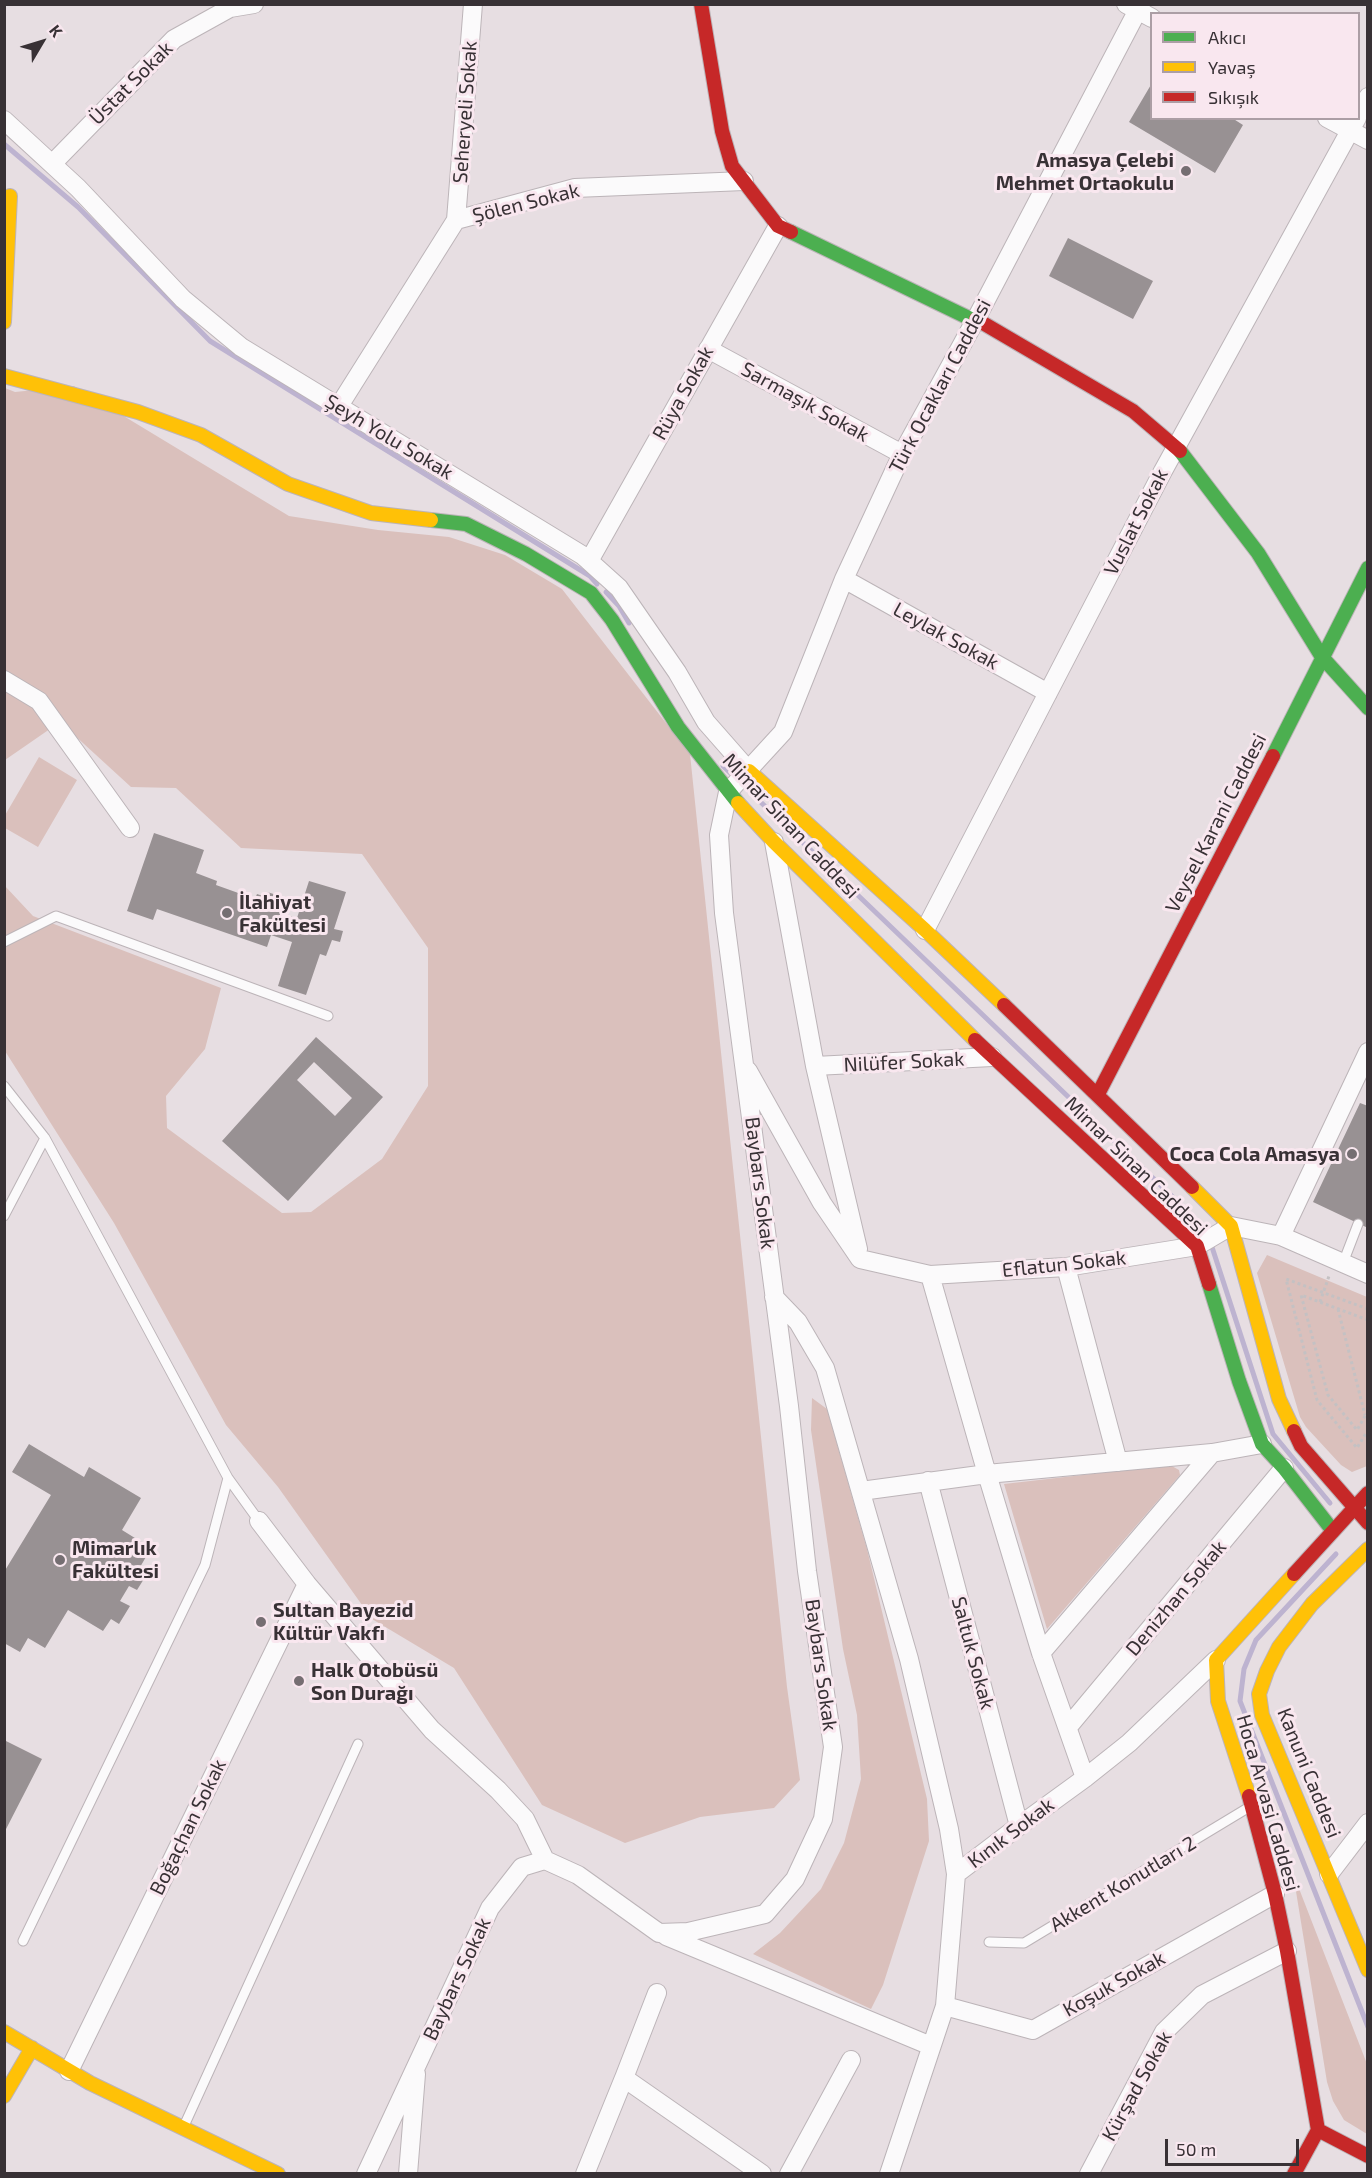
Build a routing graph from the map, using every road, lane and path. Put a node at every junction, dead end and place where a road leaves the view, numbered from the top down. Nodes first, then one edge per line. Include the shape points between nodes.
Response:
1 (254, 4) edge
2 (473, 4) edge
3 (701, 4) edge
4 (1139, 9) edge
5 (1368, 97) edge
6 (1360, 112) edge
7 (4, 120) edge
8 (1355, 122) edge
9 (1368, 140) edge
10 (52, 164) junction
11 (744, 181) junction
12 (10, 196) dead end
13 (456, 220) junction
14 (778, 226) junction
15 (975, 320) junction
16 (4, 322) edge
17 (708, 349) junction
18 (4, 375) edge
19 (339, 406) junction
20 (1176, 446) junction
21 (902, 454) junction
22 (589, 561) junction
23 (1368, 568) edge
24 (844, 579) junction
25 (1322, 657) junction
26 (4, 680) edge
27 (1048, 693) junction
28 (1368, 708) edge
29 (749, 771) junction
30 (728, 792) junction
31 (130, 828) dead end
32 (774, 842) junction
33 (925, 930) junction
34 (4, 942) edge
35 (328, 1016) dead end
36 (1368, 1052) edge
37 (992, 1057) junction
38 (744, 1064) junction
39 (816, 1066) junction
40 (4, 1086) edge
41 (1098, 1094) junction
42 (45, 1138) junction
43 (4, 1216) edge
44 (1358, 1224) dead end
45 (1231, 1226) junction
46 (1281, 1236) junction
47 (1197, 1246) junction
48 (860, 1259) junction
49 (1339, 1262) junction
50 (1066, 1268) junction
51 (1368, 1274) edge
52 (930, 1275) junction
53 (1323, 1293) junction
54 (774, 1297) junction
55 (1320, 1302) junction
56 (1338, 1309) junction
57 (1368, 1309) edge
58 (1368, 1320) edge
59 (1366, 1413) edge
60 (1368, 1430) edge
61 (1262, 1444) junction
62 (1212, 1453) junction
63 (1118, 1462) junction
64 (1284, 1468) junction
65 (987, 1474) junction
66 (228, 1478) junction
67 (928, 1481) junction
68 (861, 1491) junction
69 (1368, 1493) edge
70 (1356, 1507) junction
71 (259, 1521) joint
72 (1368, 1523) edge
73 (1333, 1531) junction
74 (1368, 1549) edge
75 (307, 1584) junction
76 (1041, 1653) junction
77 (1216, 1660) junction
78 (1068, 1727) junction
79 (358, 1744) dead end
80 (1086, 1778) junction
81 (1252, 1805) junction
82 (1368, 1823) edge
83 (1019, 1826) junction
84 (545, 1860) junction
85 (956, 1874) junction
86 (1329, 1874) junction
87 (1275, 1894) junction
88 (659, 1933) junction
89 (23, 1941) dead end
90 (989, 1942) dead end
91 (1363, 1947) edge
92 (1287, 1951) junction
93 (1368, 1970) edge
94 (657, 1993) dead end
95 (945, 2006) junction
96 (4, 2032) edge
97 (931, 2046) junction
98 (32, 2048) junction
99 (852, 2061) dead end
100 (417, 2063) junction
101 (69, 2070) junction
102 (624, 2078) junction
103 (4, 2096) edge
104 (183, 2128) junction
105 (1318, 2130) junction
106 (1368, 2156) edge
107 (274, 2173) edge
108 (366, 2174) edge
109 (408, 2174) edge
110 (585, 2174) edge
111 (762, 2174) edge
112 (789, 2174) edge
113 (890, 2174) edge
114 (1089, 2174) edge
115 (1294, 2174) edge

1 - 10 street, Üstat Sokak via 230,8 174,39
2 - 13 street, Seheryeli Sokak
3 - 11 street via 722,130 732,166
4 - 15 street, Türk Ocakları Caddesi
5 - 6 street, Vuslat Sokak
7 - 10 street, Şeyh Yolu Sokak
8 - 9 street
8 - 20 street, Vuslat Sokak
10 - 19 street, Şeyh Yolu Sokak via 183,299 241,347
11 - 13 street, Şölen Sokak via 575,188
11 - 14 street
12 - 16 street
13 - 19 street, Şölen Sokak
14 - 15 street
14 - 17 street, Rüya Sokak
15 - 20 street via 1133,411
15 - 21 street, Türk Ocakları Caddesi
17 - 21 street, Sarmaşık Sokak
17 - 22 street, Rüya Sokak
18 - 30 street, Mimar Sinan Caddesi via 138,412 201,435 288,484 371,513 466,524 526,554 591,593 678,727
19 - 22 street, Şeyh Yolu Sokak
20 - 25 street via 1258,553
20 - 27 street, Vuslat Sokak
21 - 24 street, Türk Ocakları Caddesi
22 - 29 street, Şeyh Yolu Sokak via 619,588 706,722
23 - 25 street, Veysel Karani Caddesi
24 - 27 street, Leylak Sokak
24 - 29 street, Türk Ocakları Caddesi via 783,732
25 - 28 street
25 - 41 street, Veysel Karani Caddesi
26 - 31 street via 39,701
27 - 33 street, Vuslat Sokak
29 - 30 street, Türk Ocakları Caddesi
29 - 33 street, Mimar Sinan Caddesi
30 - 32 street, Mimar Sinan Caddesi
30 - 38 street, Baybars Sokak via 719,836 724,913
32 - 37 street, Mimar Sinan Caddesi
32 - 39 street
33 - 41 street, Mimar Sinan Caddesi
34 - 35 lane via 56,916
36 - 46 street
37 - 39 street, Nilüfer Sokak
37 - 47 street, Mimar Sinan Caddesi
38 - 48 street via 822,1203
38 - 54 street, Baybars Sokak
39 - 48 street
40 - 42 lane
41 - 45 street, Mimar Sinan Caddesi
42 - 43 lane
42 - 66 lane
44 - 49 lane
45 - 46 street
45 - 47 street
45 - 70 street, Mimar Sinan Caddesi via 1279,1398 1301,1446
46 - 49 street
47 - 50 street, Eflatun Sokak
47 - 61 street, Mimar Sinan Caddesi
48 - 52 street, Eflatun Sokak
49 - 51 street
49 - 53 path
50 - 52 street, Eflatun Sokak
50 - 63 street
52 - 65 street
53 - 55 path
53 - 57 path
53 - 60 path via 1286,1279 1317,1400 1357,1448
54 - 68 street via 798,1322 825,1368
54 - 88 street, Baybars Sokak via 833,1748 823,1819 795,1879 765,1914 688,1932
55 - 56 path
55 - 59 path via 1301,1295 1328,1395 1356,1430
56 - 58 path
56 - 59 path
61 - 62 street
61 - 64 street, Mimar Sinan Caddesi
62 - 63 street
62 - 76 street
63 - 65 street
64 - 73 street, Mimar Sinan Caddesi
64 - 78 street, Denizhan Sokak
65 - 67 street
65 - 76 street
66 - 71 lane
66 - 89 lane via 205,1565
67 - 68 street
67 - 83 street, Saltuk Sokak
68 - 85 street via 909,1659
69 - 70 street
70 - 72 street, Mimar Sinan Caddesi
70 - 73 street
71 - 75 street
73 - 77 street
74 - 86 street, Kanuni Caddesi via 1312,1604 1279,1647 1259,1694 1262,1715
75 - 84 street via 432,1730 525,1819
75 - 101 street, Boğaçhan Sokak
76 - 78 street
77 - 80 street, Kınık Sokak
77 - 81 street, Hoca Arvasi Caddesi via 1218,1701
78 - 80 street
79 - 104 lane
80 - 83 street, Kınık Sokak
81 - 87 street, Hoca Arvasi Caddesi
81 - 90 lane, Akkent Konutları 2 via 1024,1943
82 - 86 street
83 - 85 street, Kınık Sokak
84 - 88 street via 578,1875
84 - 100 street, Baybars Sokak via 522,1867 490,1908
85 - 95 street, Kınık Sokak
86 - 91 street, Kanuni Caddesi
87 - 92 street, Hoca Arvasi Caddesi
87 - 95 street, Koşuk Sokak via 1033,2030
88 - 97 street
91 - 93 street, Kanuni Caddesi
92 - 105 street, Hoca Arvasi Caddesi
92 - 114 street, Kürşad Sokak via 1202,1995 1164,2032
94 - 102 street
95 - 97 street, Kınık Sokak
96 - 98 street
97 - 113 street, Kınık Sokak
98 - 101 street
98 - 103 street via 16,2068
99 - 112 street
100 - 108 street, Baybars Sokak
100 - 109 street
101 - 104 street
102 - 110 street
102 - 111 street
104 - 107 street
105 - 106 street
105 - 115 street

